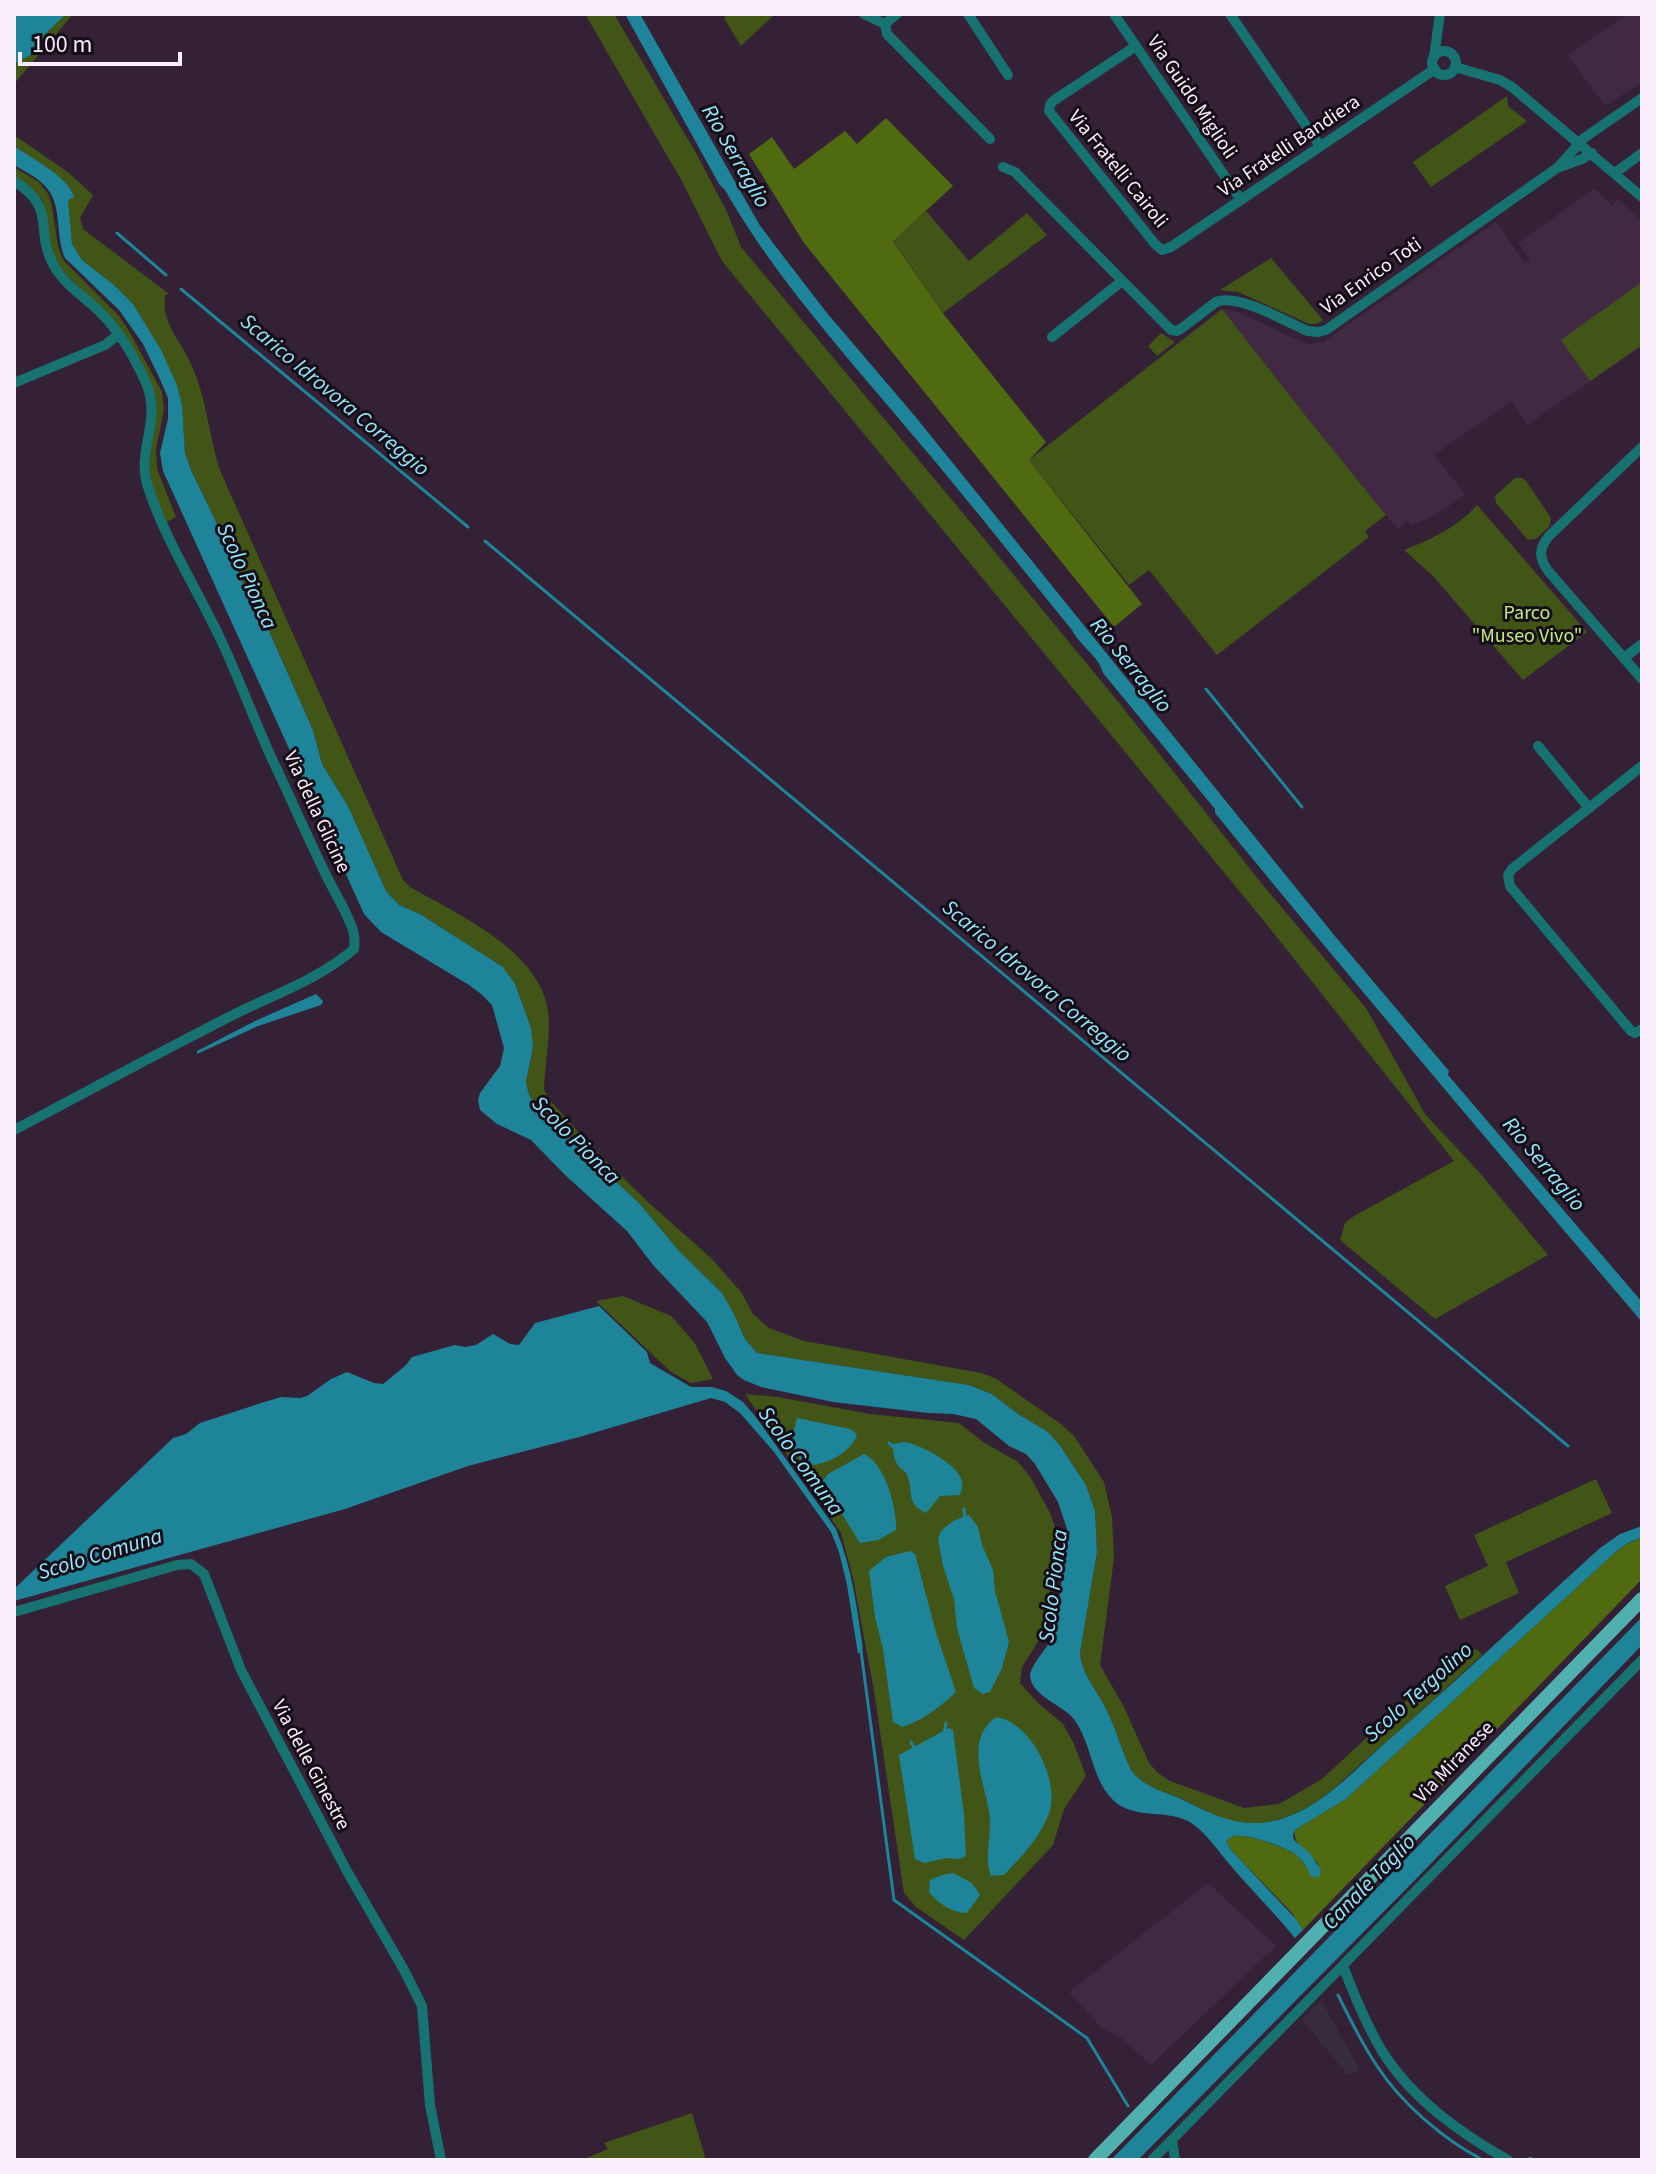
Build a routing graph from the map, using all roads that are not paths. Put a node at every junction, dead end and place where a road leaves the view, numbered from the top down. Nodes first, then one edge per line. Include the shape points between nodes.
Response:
1 (864, 14) edge
2 (897, 14) edge
3 (968, 14) edge
4 (1114, 14) edge
5 (1230, 14) edge
6 (1440, 14) edge
7 (885, 24) junction
8 (1136, 46) junction
9 (1434, 57) junction
10 (1455, 67) junction
11 (1435, 69) junction
12 (1008, 75) dead end
13 (1642, 98) edge
14 (990, 139) dead end
15 (1580, 143) junction
16 (1320, 146) junction
17 (1592, 153) junction
18 (1642, 153) edge
19 (1003, 167) dead end
20 (1557, 168) junction
21 (1615, 173) junction
22 (14, 181) edge
23 (1642, 197) edge
24 (1241, 200) junction
25 (1162, 250) joint
26 (1122, 281) junction
27 (118, 335) junction
28 (1052, 337) dead end
29 (14, 383) edge
30 (1642, 447) edge
31 (1642, 644) edge
32 (1624, 658) junction
33 (1642, 679) edge
34 (1538, 746) dead end
35 (1642, 766) edge
36 (1589, 808) junction
37 (1638, 1031) edge
38 (14, 1130) edge
39 (1642, 1599) edge
40 (14, 1612) edge
41 (1642, 1660) edge
42 (1343, 1966) junction
43 (1172, 2140) junction
44 (441, 2160) edge
45 (1095, 2160) edge
46 (1152, 2160) edge
47 (1175, 2160) edge
48 (1508, 2160) edge

1 - 7 street
2 - 7 street
3 - 12 street
4 - 8 street, Via Guido Miglioli
5 - 16 street
6 - 9 street
7 - 14 street via 887,34
8 - 24 street, Via Guido Miglioli
8 - 25 street, Via Fratelli Cairoli via 1049,108
9 - 10 street via 1449,52
9 - 11 street
10 - 11 street via 1446,74
10 - 15 street via 1507,83
11 - 16 street, Via Fratelli Bandiera
13 - 15 street, Via Enrico Toti
15 - 17 street
15 - 20 street, Via Enrico Toti
16 - 24 street, Via Fratelli Bandiera
17 - 20 street, Via Enrico Toti
17 - 21 street
18 - 21 street
19 - 26 street, Via Enrico Toti via 1015,172
20 - 26 street, Via Enrico Toti via 1326,330 1308,331 1222,299 1182,328 1171,330
21 - 23 street
22 - 27 street, Via della Glicine via 37,199 58,273
24 - 25 street, Via Fratelli Bandiera
26 - 28 street
27 - 29 street
27 - 38 street, Via della Glicine via 152,401 145,477 160,517 352,926 354,949 308,980
30 - 32 street via 1549,536 1540,553 1543,564
31 - 32 street
32 - 33 street
34 - 36 street
35 - 36 street
36 - 37 street via 1512,869 1510,886
39 - 45 main road, Via Miranese
40 - 44 street, Via delle Ginestre via 177,1565 191,1564 204,1574 241,1670 422,2006 430,2105
41 - 42 street
42 - 43 street
42 - 48 street via 1369,2028 1401,2075 1460,2132
43 - 46 street
43 - 47 street

